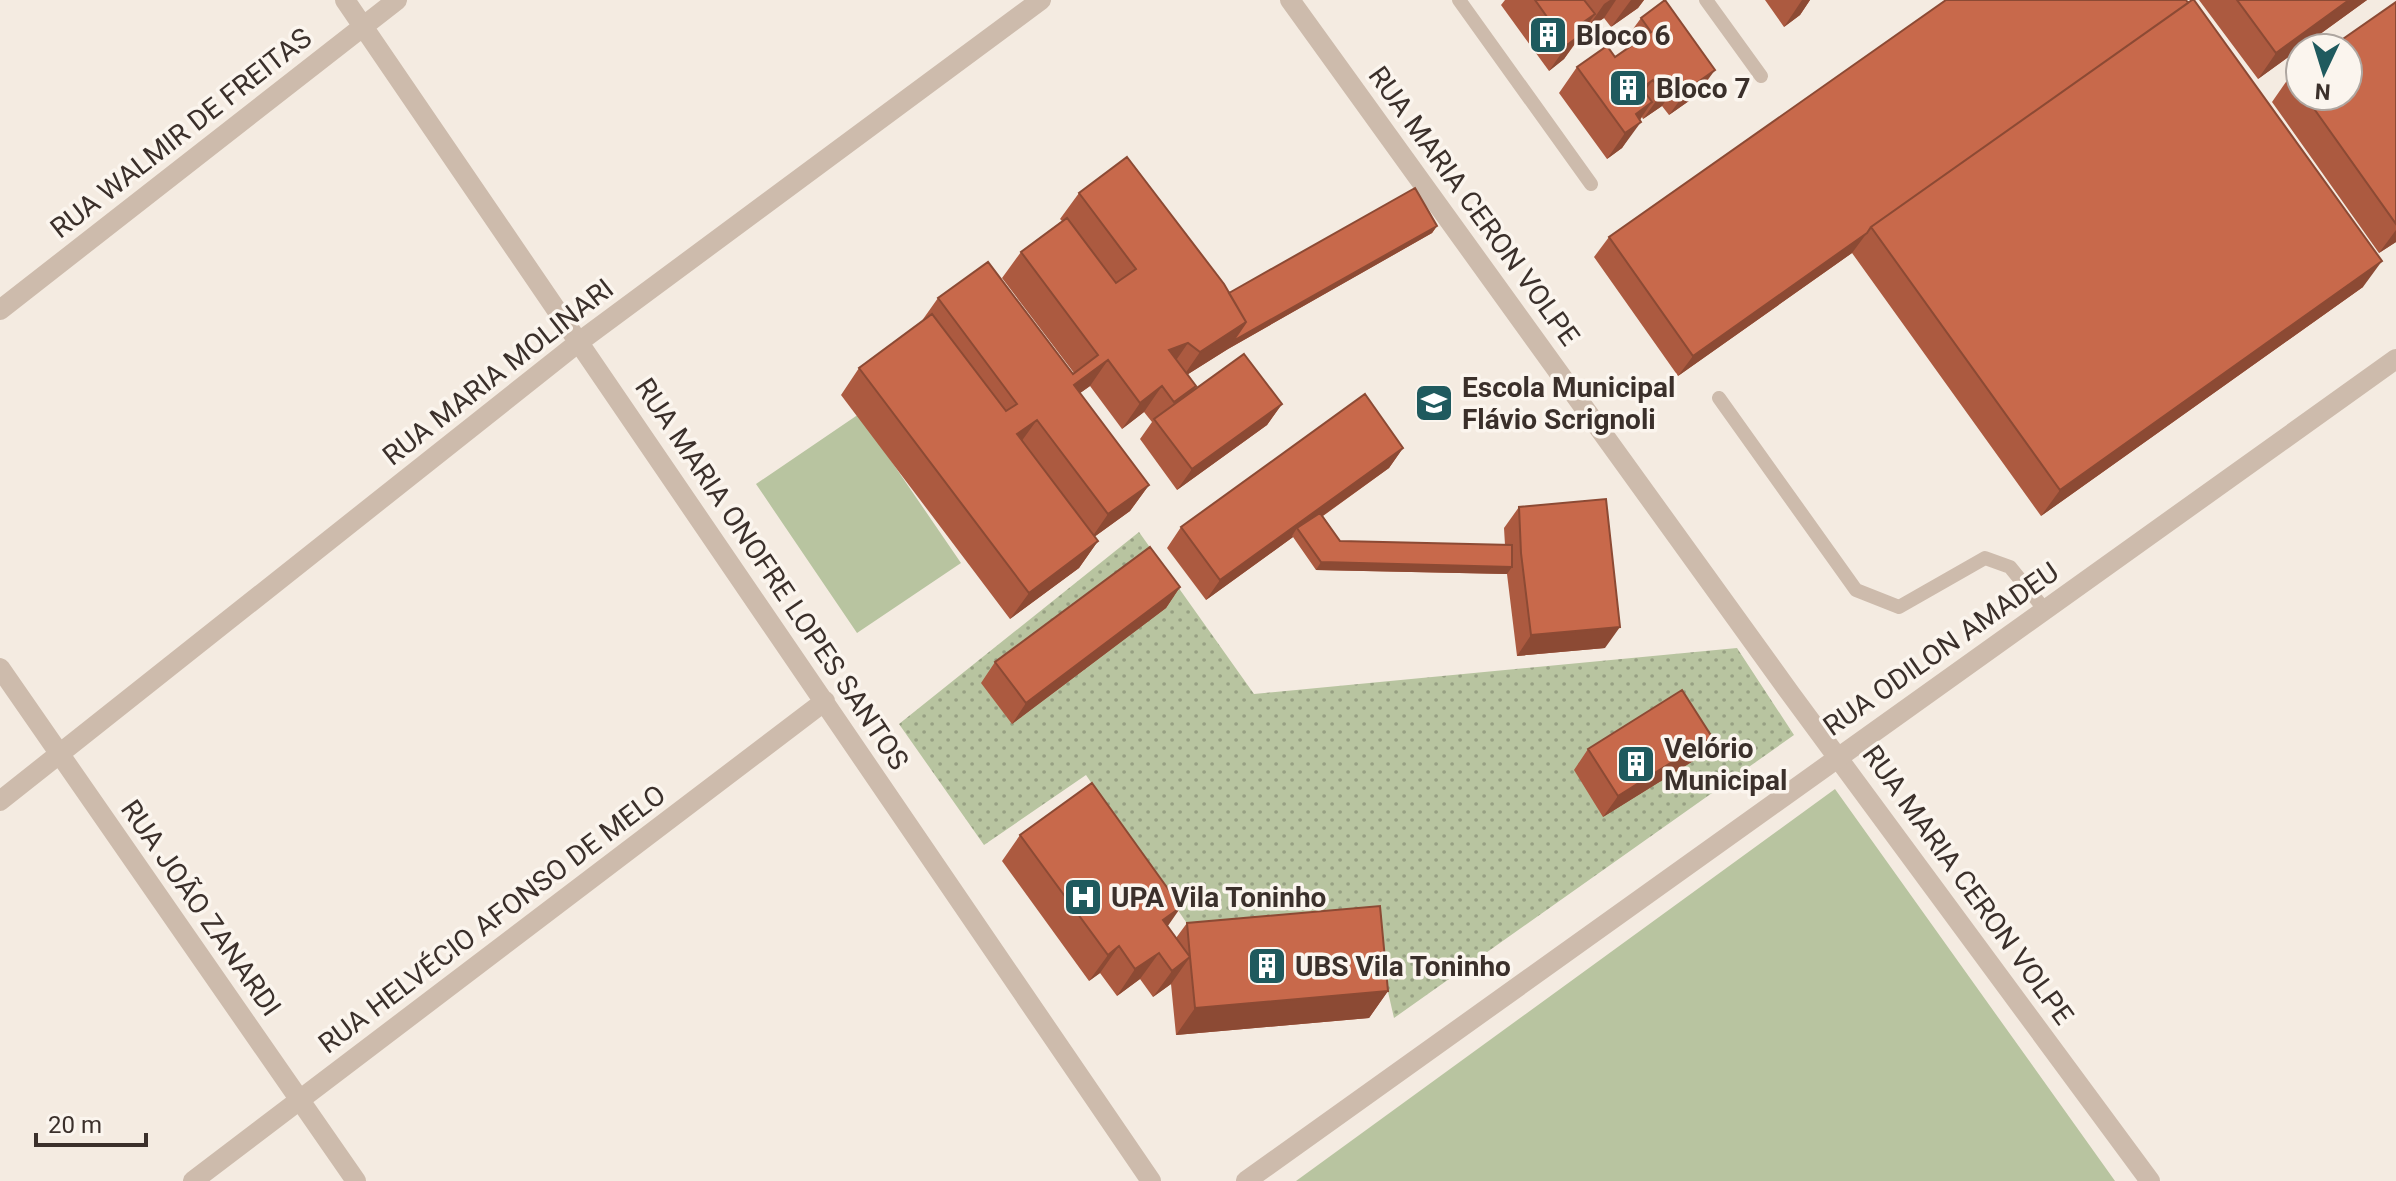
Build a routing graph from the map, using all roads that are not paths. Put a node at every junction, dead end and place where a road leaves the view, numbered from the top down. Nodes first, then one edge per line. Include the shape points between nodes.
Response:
1 (345, 0) edge
2 (397, 0) edge
3 (1041, 0) edge
4 (1290, 0) edge
5 (1459, 0) edge
6 (1706, 0) edge
7 (363, 26) junction
8 (1761, 76) dead end
9 (1591, 184) dead end
10 (0, 310) edge
11 (579, 342) junction
12 (2396, 359) edge
13 (1719, 398) dead end
14 (2045, 610) junction
15 (0, 668) edge
16 (825, 701) junction
17 (59, 753) junction
18 (1838, 756) junction
19 (0, 801) edge
20 (300, 1100) junction
21 (193, 1181) edge
22 (356, 1181) edge
23 (1151, 1181) edge
24 (1246, 1181) edge
25 (2150, 1181) edge

1 - 7 street, RUA MARIA ONOFRE LOPES SANTOS
2 - 7 street, RUA WALMIR DE FREITAS
3 - 11 street, RUA MARIA MOLINARI
4 - 18 street, RUA MARIA CERON VOLPE
5 - 9 lane
6 - 8 lane
7 - 10 street, RUA WALMIR DE FREITAS
7 - 11 street, RUA MARIA ONOFRE LOPES SANTOS
11 - 16 street, RUA MARIA ONOFRE LOPES SANTOS
11 - 17 street, RUA MARIA MOLINARI
12 - 14 street, RUA ODILON AMADEU
13 - 14 lane via 1856,590 1899,607 1985,558 2010,567
14 - 18 street, RUA ODILON AMADEU
15 - 17 street, RUA JOÃO ZANARDI
16 - 20 street, RUA HELVÉCIO AFONSO DE MELO
16 - 23 street, RUA MARIA ONOFRE LOPES SANTOS
17 - 19 street, RUA MARIA MOLINARI
17 - 20 street, RUA JOÃO ZANARDI
18 - 24 street, RUA ODILON AMADEU
18 - 25 street, RUA MARIA CERON VOLPE
20 - 21 street, RUA HELVÉCIO AFONSO DE MELO
20 - 22 street, RUA JOÃO ZANARDI

